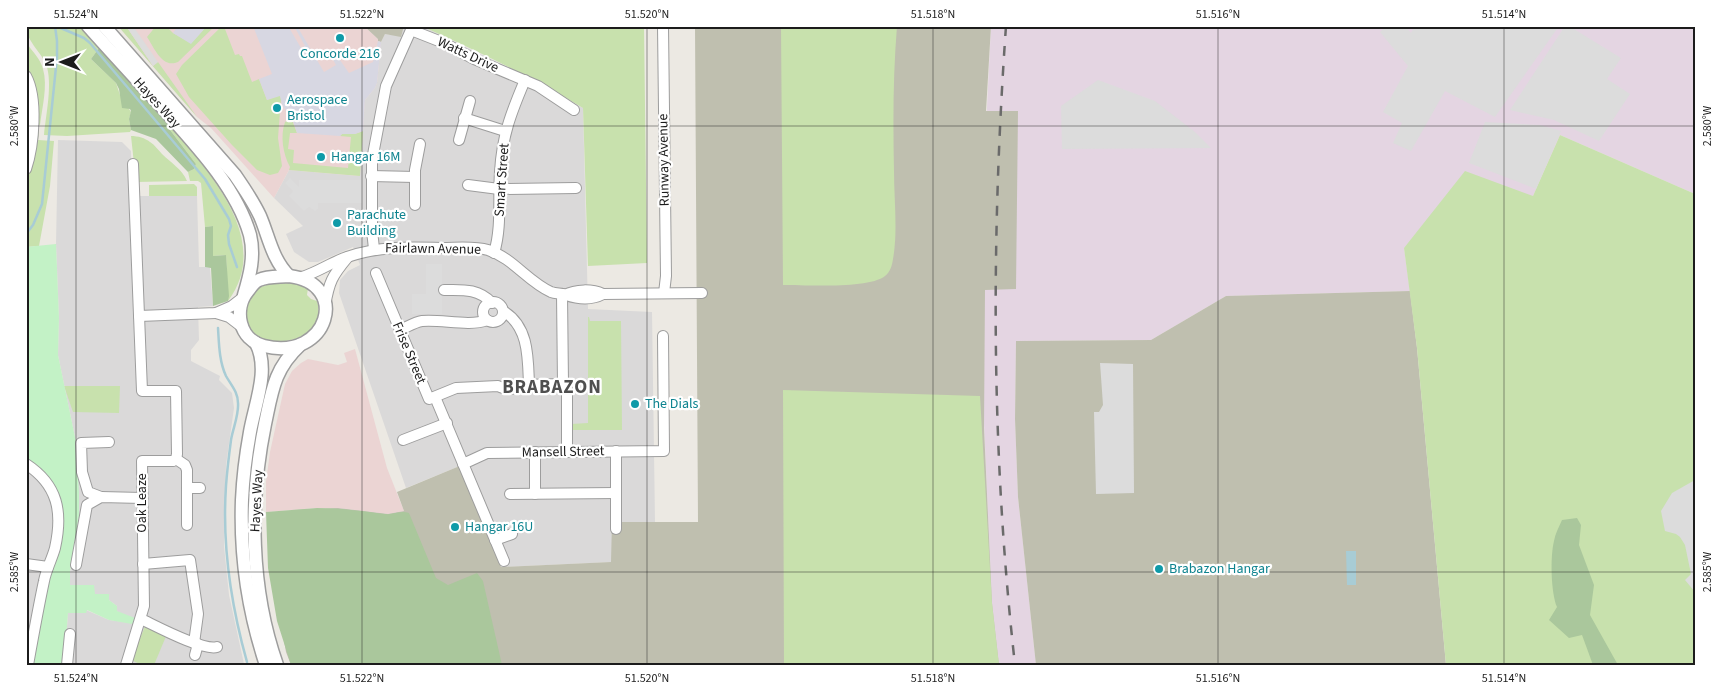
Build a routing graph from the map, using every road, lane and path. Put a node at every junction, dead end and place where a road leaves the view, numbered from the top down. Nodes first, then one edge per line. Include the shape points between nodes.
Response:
1 (88, 26) edge
2 (104, 26) edge
3 (663, 26) edge
4 (26, 76) edge
5 (525, 80) junction
6 (470, 101) dead end
7 (574, 110) dead end
8 (464, 118) junction
9 (505, 131) junction
10 (459, 140) dead end
11 (420, 144) dead end
12 (133, 164) dead end
13 (26, 169) edge
14 (371, 176) junction
15 (415, 177) junction
16 (468, 185) dead end
17 (576, 188) dead end
18 (499, 189) junction
19 (415, 205) dead end
20 (374, 249) junction
21 (494, 253) junction
22 (348, 256) junction
23 (376, 273) dead end
24 (289, 276) junction
25 (302, 277) junction
26 (444, 290) dead end
27 (702, 293) dead end
28 (564, 294) junction
29 (664, 294) junction
30 (242, 297) junction
31 (492, 303) junction
32 (325, 307) junction
33 (503, 311) junction
34 (216, 313) junction
35 (139, 316) junction
36 (487, 320) junction
37 (242, 327) junction
38 (400, 330) junction
39 (663, 336) dead end
40 (256, 342) junction
41 (300, 345) junction
42 (563, 384) junction
43 (528, 385) junction
44 (435, 397) junction
45 (447, 423) junction
46 (403, 440) dead end
47 (109, 442) dead end
48 (568, 451) junction
49 (616, 451) junction
50 (535, 452) junction
51 (176, 459) junction
52 (26, 464) edge
53 (463, 464) junction
54 (187, 488) junction
55 (200, 488) dead end
56 (616, 493) junction
57 (510, 494) dead end
58 (535, 494) junction
59 (101, 497) junction
60 (142, 498) junction
61 (187, 525) dead end
62 (616, 529) dead end
63 (512, 534) dead end
64 (495, 540) junction
65 (504, 561) dead end
66 (26, 564) edge
67 (143, 564) junction
68 (76, 565) dead end
69 (48, 567) junction
70 (141, 619) junction
71 (70, 634) dead end
72 (196, 644) junction
73 (217, 647) dead end
74 (194, 656) dead end
75 (28, 665) edge
76 (67, 665) edge
77 (126, 665) edge
78 (266, 665) edge
79 (277, 665) edge

1 - 30 street, Hayes Way via 205,156 231,196 250,236 252,251 252,267
2 - 24 street, Hayes Way via 235,175 259,214 275,259
3 - 29 street, Runway Avenue
4 - 13 street via 33,105 33,127
5 - 7 street, Watts Drive
5 - 9 street, Smart Street
5 - 14 street, Watts Drive via 411,30 384,93
6 - 8 street
8 - 9 street
8 - 10 street
9 - 18 street, Smart Street
11 - 15 street
12 - 35 street
14 - 15 street
14 - 20 street
15 - 19 street
16 - 18 street
17 - 18 street
18 - 21 street, Smart Street via 498,239
20 - 21 street, Fairlawn Avenue via 467,248
20 - 22 street, Fairlawn Avenue
21 - 28 street, Fairlawn Avenue via 544,288
22 - 25 street, Fairlawn Avenue
22 - 32 street via 329,285
23 - 38 street, Frise Street
24 - 25 street
24 - 30 street via 257,281
25 - 32 street via 319,290
26 - 31 street via 474,291
27 - 29 street
28 - 29 street via 596,291 603,294
28 - 42 street
30 - 34 street
30 - 37 street via 239,309
31 - 33 street via 499,304
31 - 36 street via 484,311
32 - 41 street via 322,327 310,341
33 - 36 street via 499,320
33 - 43 street via 522,331 527,346
34 - 35 street
34 - 37 street
35 - 51 street via 142,392 176,391
36 - 38 street via 469,323 422,321
37 - 40 street
38 - 44 street, Frise Street via 429,399
39 - 49 street, Mansell Street via 664,451
40 - 41 street via 277,348
40 - 78 street, Hayes Way via 262,359 261,374 244,470 242,544 244,574
41 - 79 street, Hayes Way via 282,364 273,386 255,490 257,568 263,611
42 - 43 street
42 - 48 street via 567,390
43 - 44 street via 518,388 461,387
44 - 45 street, Frise Street
45 - 46 street
45 - 53 street, Frise Street
47 - 59 street via 81,443 82,472 88,492
48 - 49 street, Mansell Street
48 - 50 street, Mansell Street
49 - 56 street
50 - 53 street, Mansell Street via 487,453
50 - 58 street
51 - 54 street via 185,465
51 - 60 street, Oak Leaze via 142,461
52 - 69 street via 44,479 57,500 59,519 55,549
53 - 64 street, Frise Street
54 - 55 street
54 - 61 street
56 - 58 street
56 - 62 street
57 - 58 street
59 - 60 street
59 - 68 street via 87,504
60 - 67 street, Oak Leaze
63 - 64 street
64 - 65 street, Frise Street
66 - 69 street
67 - 70 street, Oak Leaze via 144,606
67 - 72 street via 190,560 198,614
69 - 75 street
70 - 72 street
70 - 77 street, Oak Leaze
71 - 76 street
72 - 73 street
72 - 74 street

